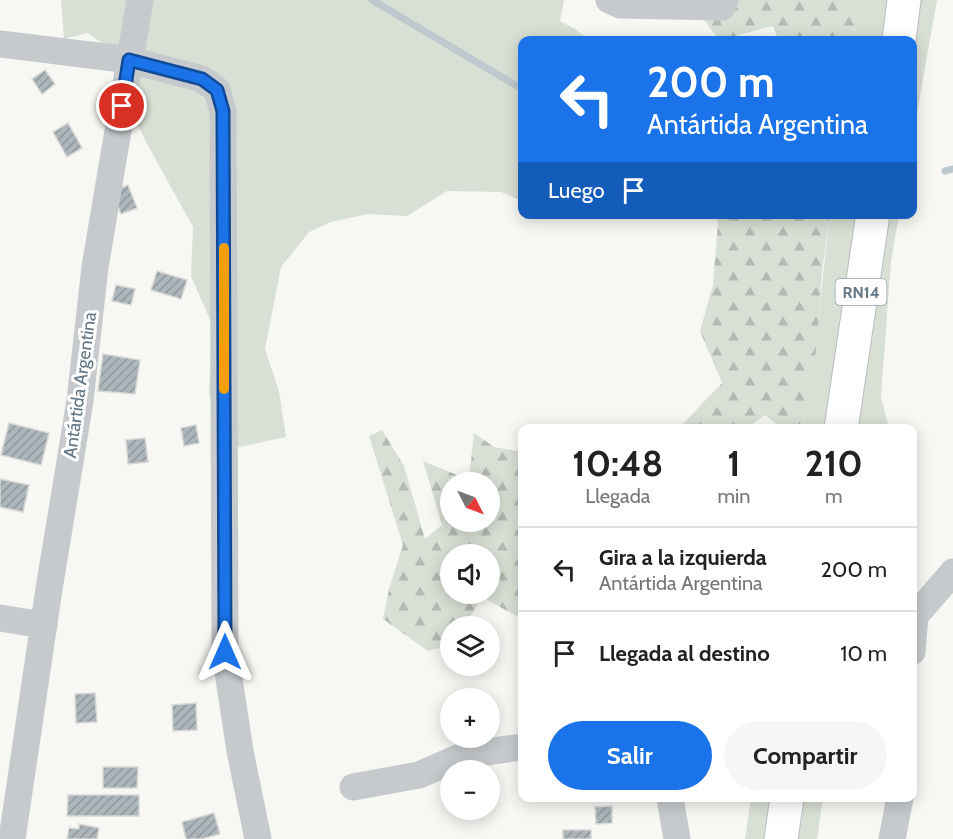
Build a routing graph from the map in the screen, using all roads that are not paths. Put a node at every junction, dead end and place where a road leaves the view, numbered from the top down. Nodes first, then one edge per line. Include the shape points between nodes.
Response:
1 (140, 0) edge
2 (609, 0) edge
3 (724, 0) edge
4 (904, 0) edge
5 (899, 36) edge
6 (0, 44) edge
7 (129, 60) junction
8 (872, 219) edge
9 (842, 424) edge
10 (953, 572) edge
11 (917, 614) edge
12 (0, 618) edge
13 (44, 625) junction
14 (518, 748) edge
15 (354, 787) dead end
16 (671, 802) edge
17 (786, 802) edge
18 (899, 802) edge
19 (12, 839) edge
20 (258, 839) edge
21 (677, 839) edge
22 (781, 839) edge
23 (891, 839) edge

1 - 7 street, Antártida Argentina
2 - 3 street via 620,5 722,7
4 - 5 highway
6 - 7 street
7 - 13 street, Antártida Argentina
7 - 20 street via 202,79 217,90 223,111 225,652
8 - 9 highway, RN14
10 - 11 street
12 - 13 street
13 - 19 street, Antártida Argentina
14 - 15 street via 465,755 419,775
16 - 21 street
17 - 22 highway
18 - 23 street

